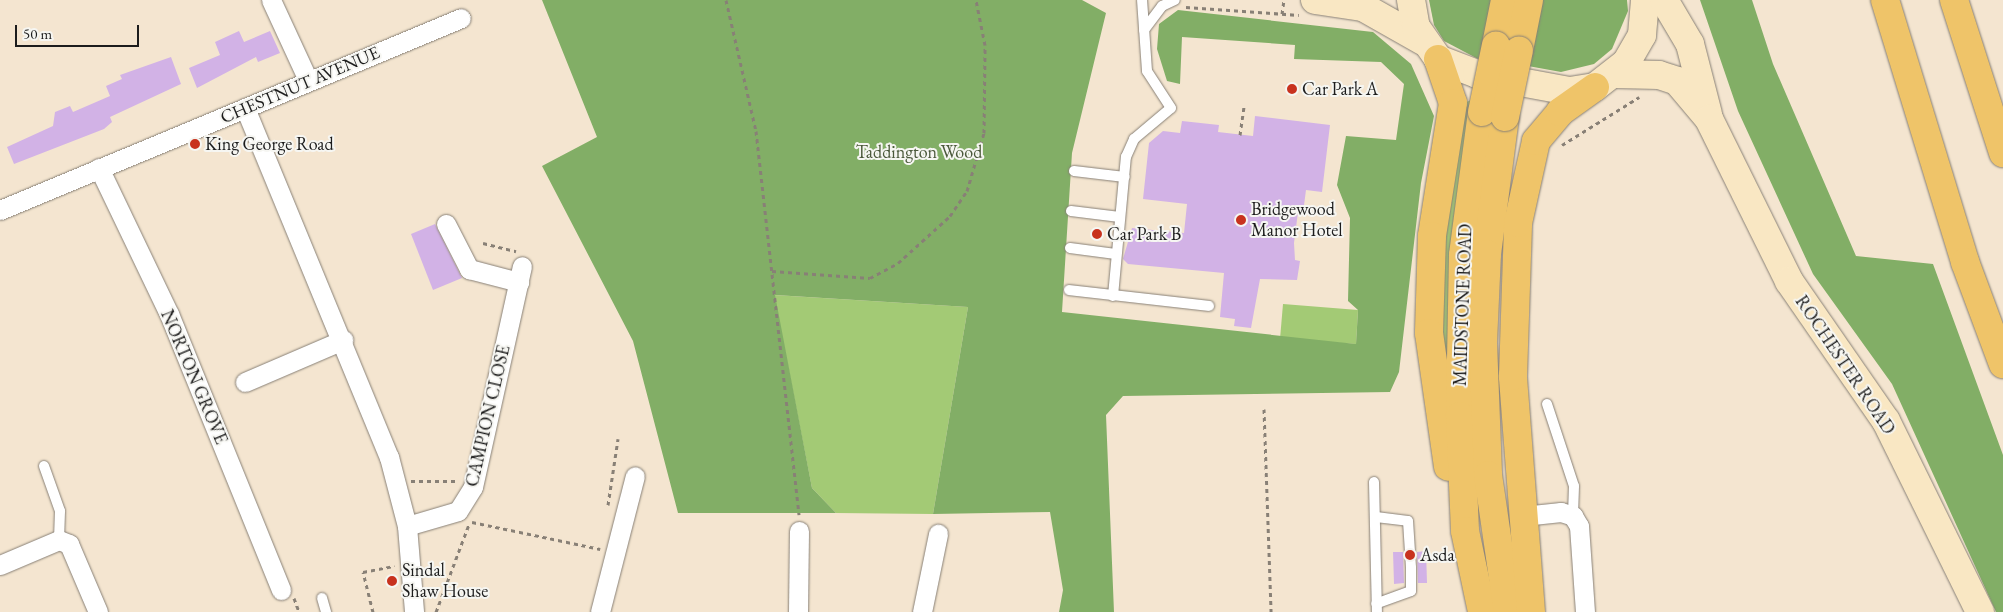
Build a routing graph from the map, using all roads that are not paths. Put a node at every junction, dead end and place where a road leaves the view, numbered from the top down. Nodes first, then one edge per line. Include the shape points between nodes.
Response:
1 (271, 0) edge
2 (1142, 0) edge
3 (1411, 0) edge
4 (1505, 0) edge
5 (1529, 0) edge
6 (1645, 0) edge
7 (1664, 0) edge
8 (1885, 0) edge
9 (1954, 0) edge
10 (1179, 3) edge
11 (1309, 8) edge
12 (461, 18) dead end
13 (1144, 30) junction
14 (1507, 48) junction
15 (1431, 50) junction
16 (308, 80) junction
17 (1605, 80) junction
18 (245, 108) junction
19 (1493, 115) junction
20 (1709, 119) junction
21 (2003, 152) edge
22 (99, 168) junction
23 (1074, 172) dead end
24 (1125, 177) junction
25 (1, 207) edge
26 (1071, 211) dead end
27 (1120, 217) junction
28 (446, 224) dead end
29 (1070, 248) dead end
30 (1116, 254) junction
31 (1069, 290) dead end
32 (1113, 296) junction
33 (1209, 306) dead end
34 (343, 340) junction
35 (2003, 364) edge
36 (244, 382) dead end
37 (1547, 404) dead end
38 (44, 466) dead end
39 (635, 476) dead end
40 (1374, 482) dead end
41 (1533, 515) junction
42 (1573, 516) junction
43 (1376, 518) junction
44 (407, 526) junction
45 (799, 531) road end
46 (1466, 531) junction
47 (938, 534) dead end
48 (59, 540) junction
49 (0, 564) edge
50 (281, 590) dead end
51 (322, 598) dead end
52 (1377, 608) edge
53 (98, 612) edge
54 (326, 612) edge
55 (414, 612) edge
56 (600, 612) edge
57 (798, 612) edge
58 (922, 612) edge
59 (1482, 612) edge
60 (1508, 612) edge
61 (1531, 612) edge
62 (1585, 612) edge
63 (1980, 612) edge

1 - 16 street
2 - 13 lane
3 - 15 main road
4 - 14 main road, MAIDSTONE ROAD
5 - 14 main road, MAIDSTONE ROAD
6 - 17 main road via 1638,46
7 - 20 main road, ROCHESTER ROAD via 1690,44
8 - 35 main road via 1965,262
9 - 21 main road
10 - 13 lane via 1162,6
11 - 15 main road, ROCHESTER ROAD via 1363,7
12 - 16 street, CHESTNUT AVENUE
13 - 24 lane via 1147,71 1171,108 1134,139 1126,157
14 - 19 main road, MAIDSTONE ROAD, bridge
15 - 17 main road, ROCHESTER ROAD via 1463,70 1570,91
15 - 46 main road via 1453,103 1432,236 1429,333 1454,502
16 - 18 street, CHESTNUT AVENUE
17 - 20 main road, ROCHESTER ROAD via 1659,74 1677,81
17 - 41 main road via 1546,126 1536,141 1524,181 1511,323
18 - 22 street, CHESTNUT AVENUE
18 - 34 street
19 - 46 main road, MAIDSTONE ROAD via 1463,255 1460,416
19 - 60 main road via 1483,343 1488,475
20 - 63 main road, ROCHESTER ROAD via 1789,282 1886,421
22 - 25 street, CHESTNUT AVENUE
22 - 50 street, NORTON GROVE via 169,314
23 - 24 lane
24 - 27 lane
26 - 27 lane
27 - 30 lane
28 - 44 street, CAMPION CLOSE via 469,269 519,268 475,481 458,511
29 - 30 lane
30 - 32 lane
31 - 32 lane
32 - 33 lane
34 - 36 street
34 - 44 street via 375,413
37 - 42 lane via 1574,486
38 - 48 lane via 60,511
39 - 56 street
40 - 43 lane
41 - 42 street
41 - 61 main road
42 - 62 street via 1579,526
43 - 52 lane
43 - 52 lane via 1408,521 1411,575 1411,591
44 - 55 street
45 - 57 street
46 - 59 main road, MAIDSTONE ROAD
47 - 58 street
48 - 49 street
48 - 53 street via 69,544
51 - 54 lane

